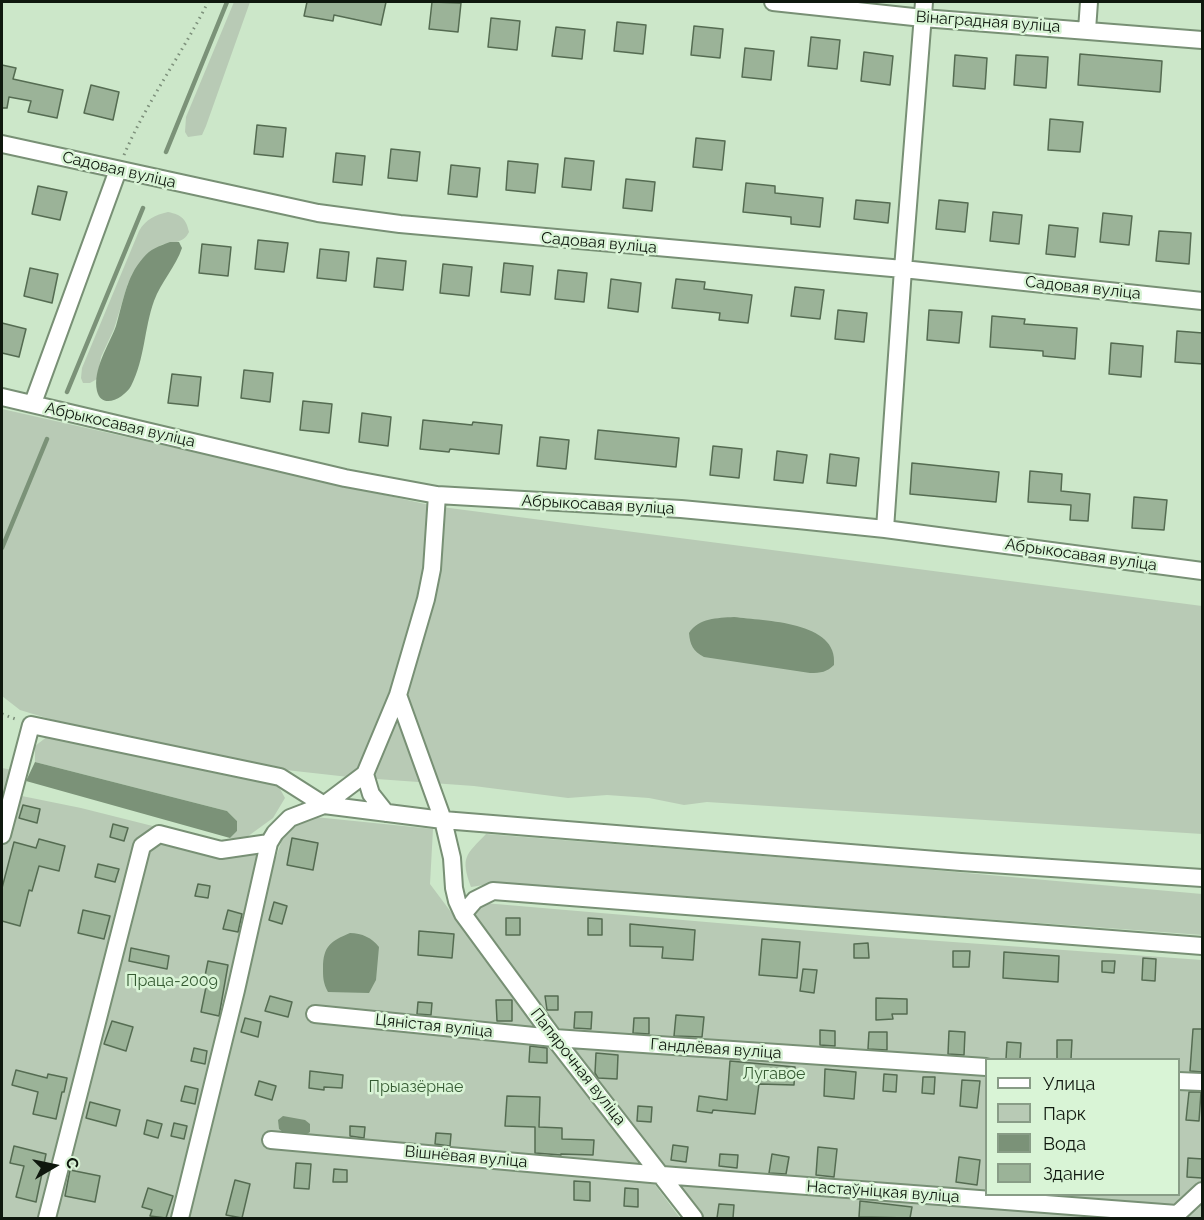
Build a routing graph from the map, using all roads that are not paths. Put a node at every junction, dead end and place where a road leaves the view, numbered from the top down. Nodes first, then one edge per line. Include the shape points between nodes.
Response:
1 (773, 2) edge
2 (1089, 2) edge
3 (924, 10) edge
4 (1087, 30) junction
5 (1203, 40) edge
6 (2, 144) edge
7 (118, 170) junction
8 (903, 269) junction
9 (1203, 301) edge
10 (2, 397) edge
11 (33, 404) junction
12 (437, 495) junction
13 (885, 529) junction
14 (1203, 571) edge
15 (398, 695) junction
16 (365, 774) junction
17 (324, 805) junction
18 (386, 813) junction
19 (444, 820) junction
20 (2, 835) edge
21 (269, 843) junction
22 (1203, 878) edge
23 (463, 914) junction
24 (1203, 946) edge
25 (315, 1014) dead end
26 (554, 1038) junction
27 (985, 1067) edge
28 (1180, 1081) edge
29 (1203, 1082) edge
30 (271, 1140) dead end
31 (662, 1175) junction
32 (1203, 1191) edge
33 (1175, 1216) edge
34 (47, 1218) edge
35 (180, 1218) edge
36 (694, 1218) edge

1 - 3 street, Вінаградная вуліца
2 - 4 street
3 - 4 street, Вінаградная вуліца
3 - 8 street
4 - 5 street, Вінаградная вуліца
6 - 7 street, Садовая вуліца
7 - 8 street, Садовая вуліца via 318,213 400,224
7 - 11 street
8 - 9 street, Садовая вуліца
8 - 13 street
10 - 11 street, Абрыкосавая вуліца
11 - 12 street, Абрыкосавая вуліца via 345,478
12 - 13 street, Абрыкосавая вуліца via 681,509
12 - 15 street via 426,599
13 - 14 street, Абрыкосавая вуліца
15 - 16 street
15 - 19 street, Папярочная вуліца
16 - 17 street
16 - 18 street via 371,794
17 - 18 street
17 - 20 street via 280,777 31,725
17 - 21 street via 290,818
18 - 19 street
19 - 22 street
19 - 23 street, Папярочная вуліца via 454,888
21 - 34 street via 221,850 159,834 142,846
21 - 35 street
23 - 24 street via 475,900 493,891
23 - 26 street, Папярочная вуліца
25 - 26 street, Цяністая вуліца
26 - 27 street, Гандлёвая вуліца
26 - 31 street, Папярочная вуліца
28 - 29 street
30 - 31 street, Вішнёвая вуліца
31 - 33 street, Настаўніцкая вуліца
31 - 36 street, Папярочная вуліца
32 - 33 street

